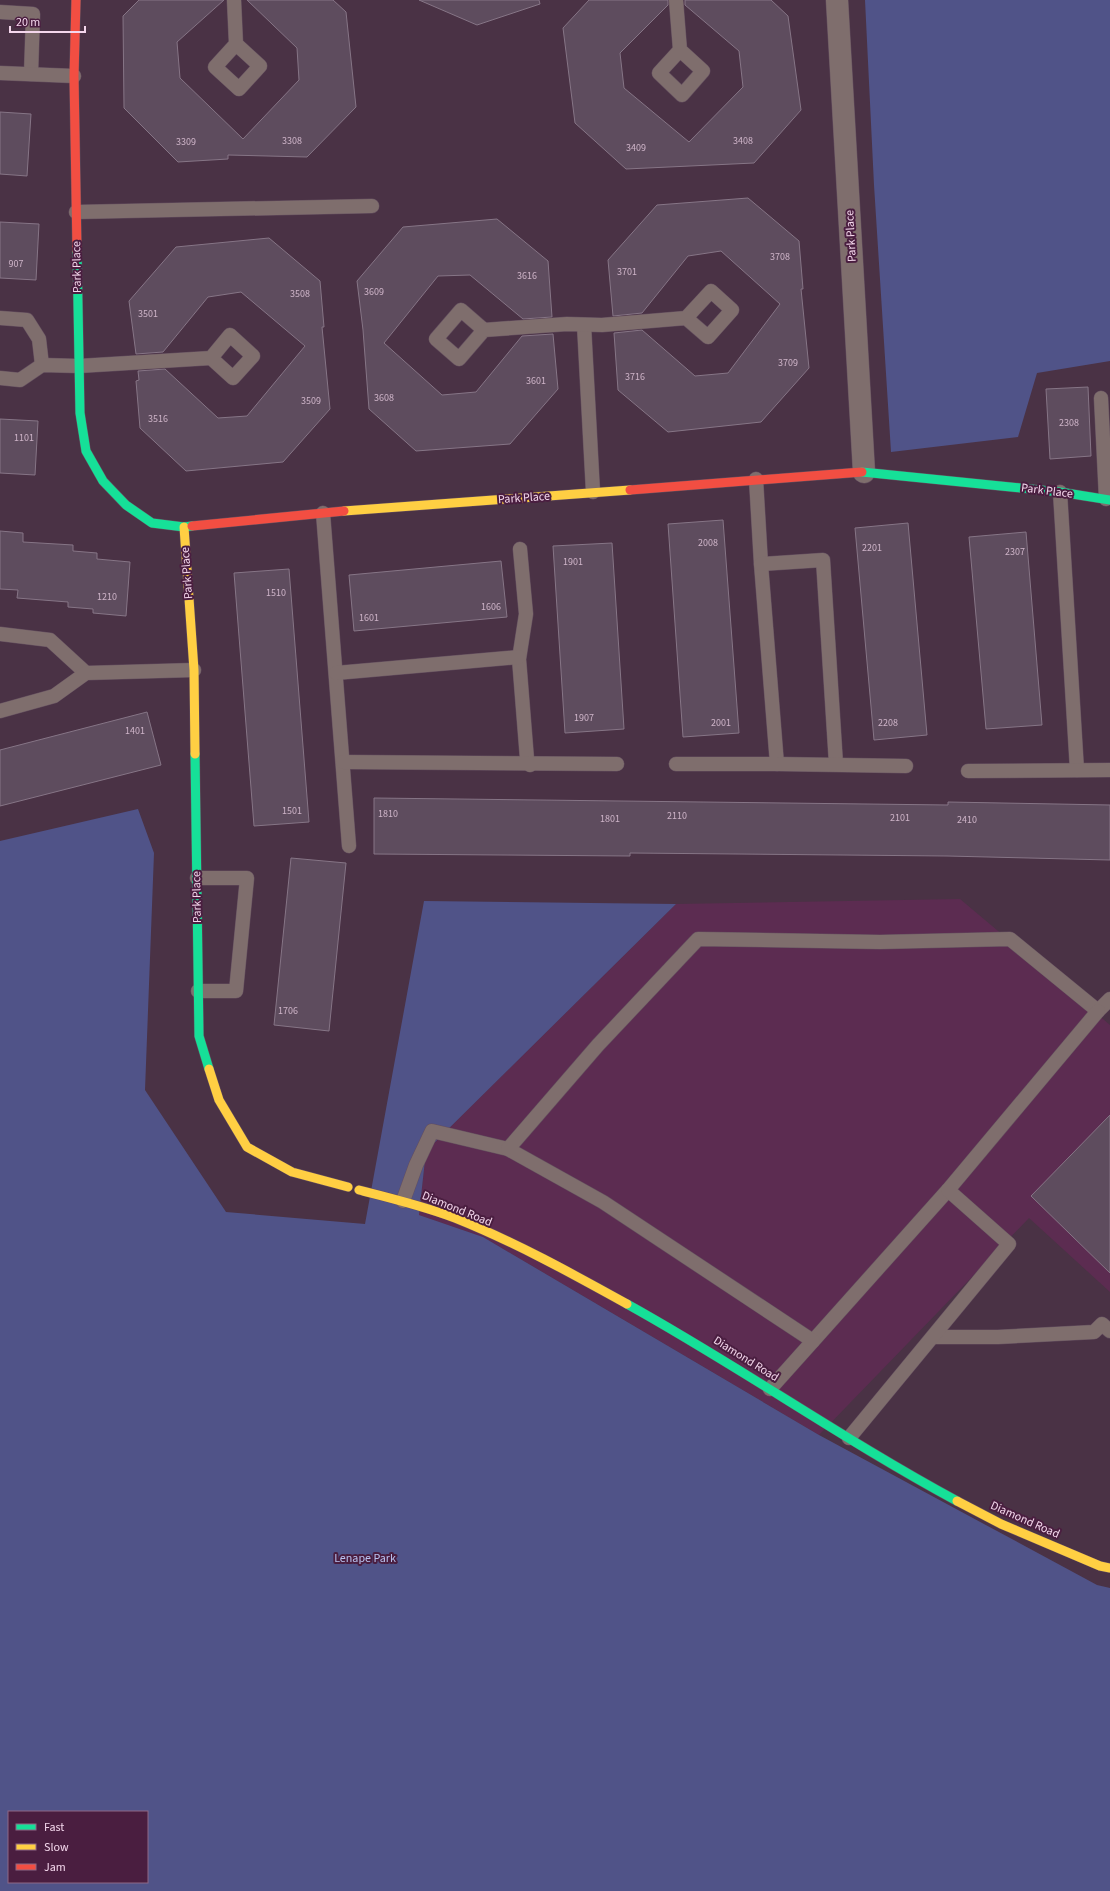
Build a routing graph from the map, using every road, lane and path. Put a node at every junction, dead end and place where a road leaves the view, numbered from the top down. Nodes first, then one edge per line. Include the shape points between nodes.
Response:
1 (76, 0) edge
2 (234, 0) edge
3 (676, 0) edge
4 (838, 0) edge
5 (0, 12) edge
6 (236, 44) dead end
7 (680, 50) dead end
8 (0, 73) edge
9 (31, 74) junction
10 (74, 76) junction
11 (372, 206) dead end
12 (76, 212) junction
13 (0, 318) edge
14 (686, 318) dead end
15 (584, 325) junction
16 (484, 330) dead end
17 (211, 358) dead end
18 (42, 365) junction
19 (79, 366) junction
20 (0, 378) edge
21 (1101, 398) dead end
22 (864, 472) junction
23 (756, 480) junction
24 (592, 492) junction
25 (1060, 492) junction
26 (1108, 500) edge
27 (323, 513) junction
28 (184, 527) junction
29 (520, 549) dead end
30 (761, 564) junction
31 (0, 634) edge
32 (519, 657) junction
33 (194, 670) junction
34 (86, 673) junction
35 (336, 673) junction
36 (0, 711) edge
37 (343, 762) junction
38 (617, 764) dead end
39 (676, 764) dead end
40 (776, 764) junction
41 (836, 764) junction
42 (530, 765) junction
43 (906, 766) dead end
44 (1078, 770) junction
45 (1110, 770) edge
46 (968, 771) dead end
47 (349, 846) dead end
48 (197, 878) junction
49 (198, 991) junction
50 (1110, 999) edge
51 (1098, 1011) junction
52 (508, 1149) junction
53 (348, 1187) dead end
54 (360, 1190) dead end
55 (948, 1190) junction
56 (402, 1201) junction
57 (1110, 1331) edge
58 (933, 1336) junction
59 (813, 1341) junction
60 (770, 1388) junction
61 (849, 1438) junction
62 (1110, 1568) edge

1 - 10 street, Park Place
2 - 6 lane
3 - 7 lane
4 - 22 street, Park Place
5 - 9 lane via 33,14
8 - 9 lane
9 - 10 lane
10 - 12 street, Park Place
11 - 12 lane
12 - 19 street, Park Place
13 - 18 lane via 27,320 39,339
14 - 15 lane via 602,326
15 - 16 lane
15 - 24 lane
17 - 19 lane
18 - 19 lane
18 - 20 lane via 20,380
19 - 28 street, Park Place via 80,413 86,451 103,481 126,505 152,523
21 - 26 lane
22 - 23 street, Park Place
22 - 25 street, Park Place
23 - 24 street, Park Place
23 - 30 lane
24 - 27 street, Park Place
25 - 26 street, Park Place
25 - 44 lane
27 - 28 street, Park Place
27 - 35 lane
28 - 33 street, Park Place
29 - 32 lane via 526,614
30 - 40 lane
30 - 41 lane via 823,560
31 - 34 lane via 50,640
32 - 35 lane
32 - 42 lane via 527,758
33 - 34 lane
33 - 48 street, Park Place
34 - 36 lane via 54,696
35 - 37 lane
37 - 42 lane
37 - 47 lane
38 - 42 lane
39 - 40 lane
40 - 41 lane
41 - 43 lane
44 - 45 lane
44 - 46 lane
48 - 49 street, Park Place
48 - 49 lane via 247,878 236,992
49 - 53 street, Park Place via 199,1036 220,1100 247,1146 292,1172
50 - 51 lane
51 - 52 lane via 1010,939 880,942 698,939 598,1045
51 - 55 lane
52 - 56 lane via 432,1131
52 - 59 lane via 603,1202
54 - 56 street, Diamond Road
55 - 58 lane via 1009,1244
55 - 59 lane
56 - 60 street, Diamond Road via 455,1218 555,1264 671,1328
57 - 58 lane via 1102,1324 1094,1332 998,1337
58 - 61 lane
59 - 60 lane
60 - 61 street, Diamond Road
61 - 62 street, Diamond Road via 912,1477 1001,1524

